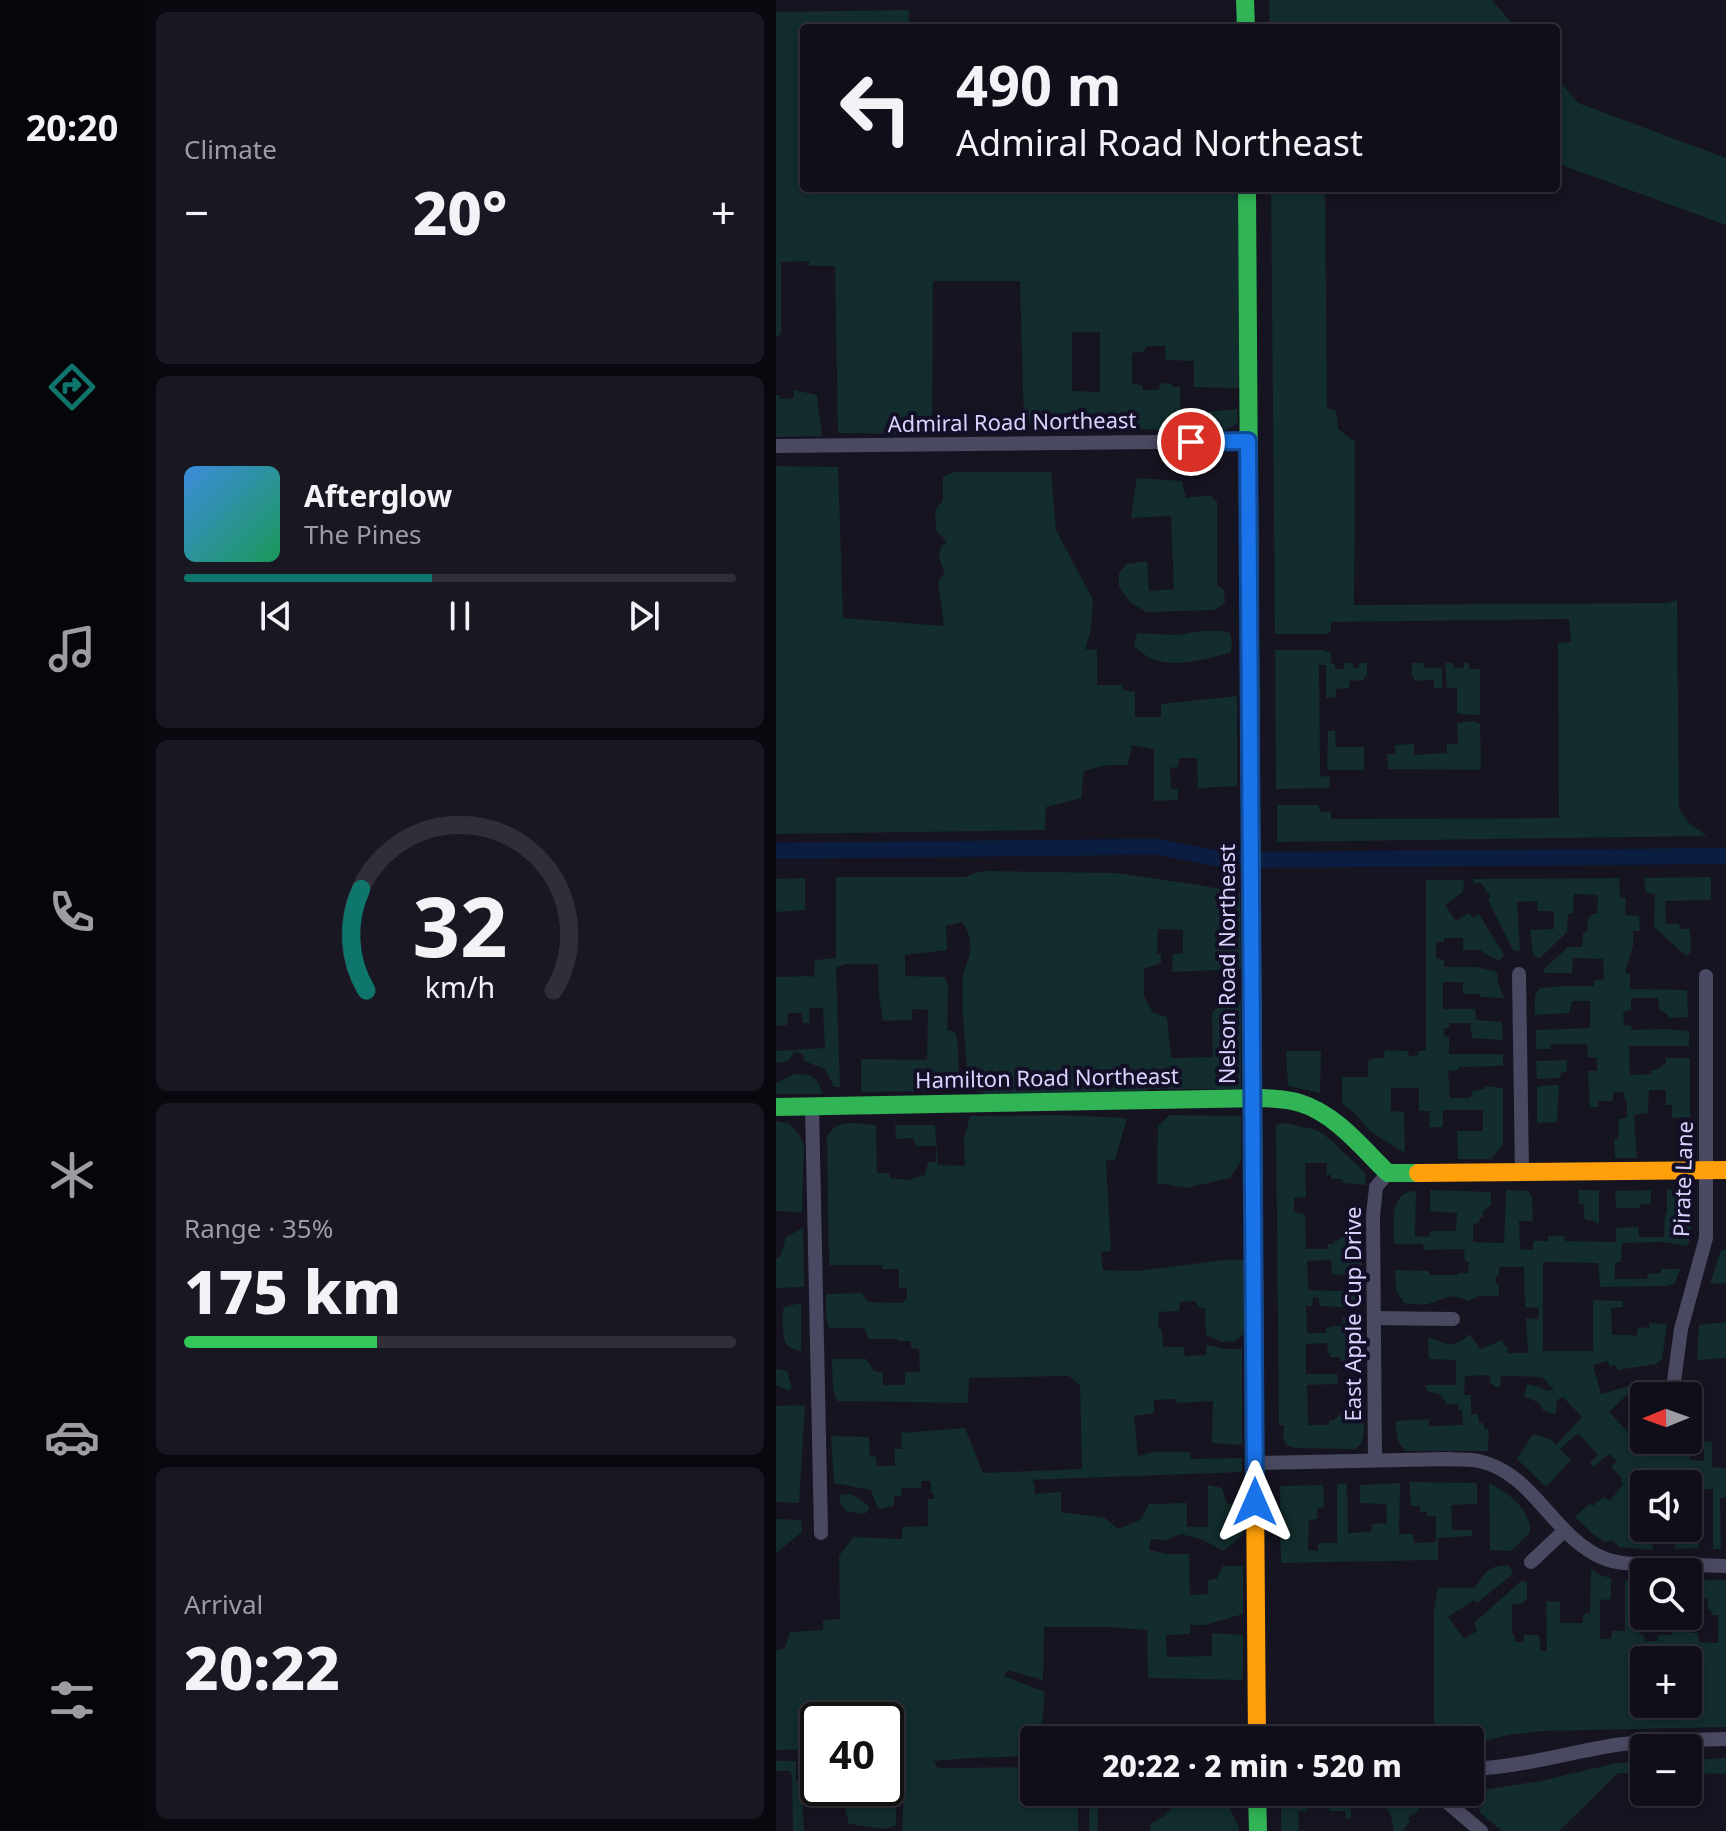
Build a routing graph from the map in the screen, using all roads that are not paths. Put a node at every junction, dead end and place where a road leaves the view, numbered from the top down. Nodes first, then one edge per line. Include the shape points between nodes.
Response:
1 (1245, 0) edge
2 (1246, 24) edge
3 (1247, 192) edge
4 (1248, 441) junction
5 (776, 446) edge
6 (1519, 974) dead end
7 (1706, 976) dead end
8 (1252, 1098) junction
9 (812, 1106) junction
10 (776, 1107) edge
11 (1717, 1170) edge
12 (1388, 1173) junction
13 (1522, 1173) junction
14 (1374, 1318) junction
15 (1453, 1319) dead end
16 (1674, 1381) dead end
17 (1375, 1460) junction
18 (1255, 1463) junction
19 (1564, 1531) junction
20 (821, 1533) dead end
21 (1531, 1562) dead end
22 (1726, 1566) edge
23 (1257, 1726) edge
24 (1726, 1739) edge
25 (1484, 1768) edge
26 (1257, 1806) edge
27 (1452, 1806) edge
28 (1258, 1831) edge
29 (1481, 1831) edge

1 - 2 street
3 - 4 street, Nelson Road Northeast
4 - 5 street, Admiral Road Northeast
4 - 8 street, Nelson Road Northeast
6 - 13 street
7 - 11 street, Pirate Lane
8 - 9 street, Hamilton Road Northeast
8 - 12 street, Hamilton Road Northeast via 1311,1107
8 - 18 street, Nelson Road Northeast
9 - 10 street, Hamilton Road Northeast
9 - 20 street
11 - 13 street
11 - 16 street, Pirate Lane
12 - 13 street
12 - 14 street, East Apple Cup Drive via 1376,1187 1373,1216
14 - 15 street
14 - 17 street, East Apple Cup Drive
17 - 18 street
17 - 19 street via 1479,1461 1503,1470
18 - 23 street, Nelson Road Northeast
19 - 21 street
19 - 22 street via 1606,1560
24 - 25 street via 1617,1745
26 - 28 street
27 - 29 street

